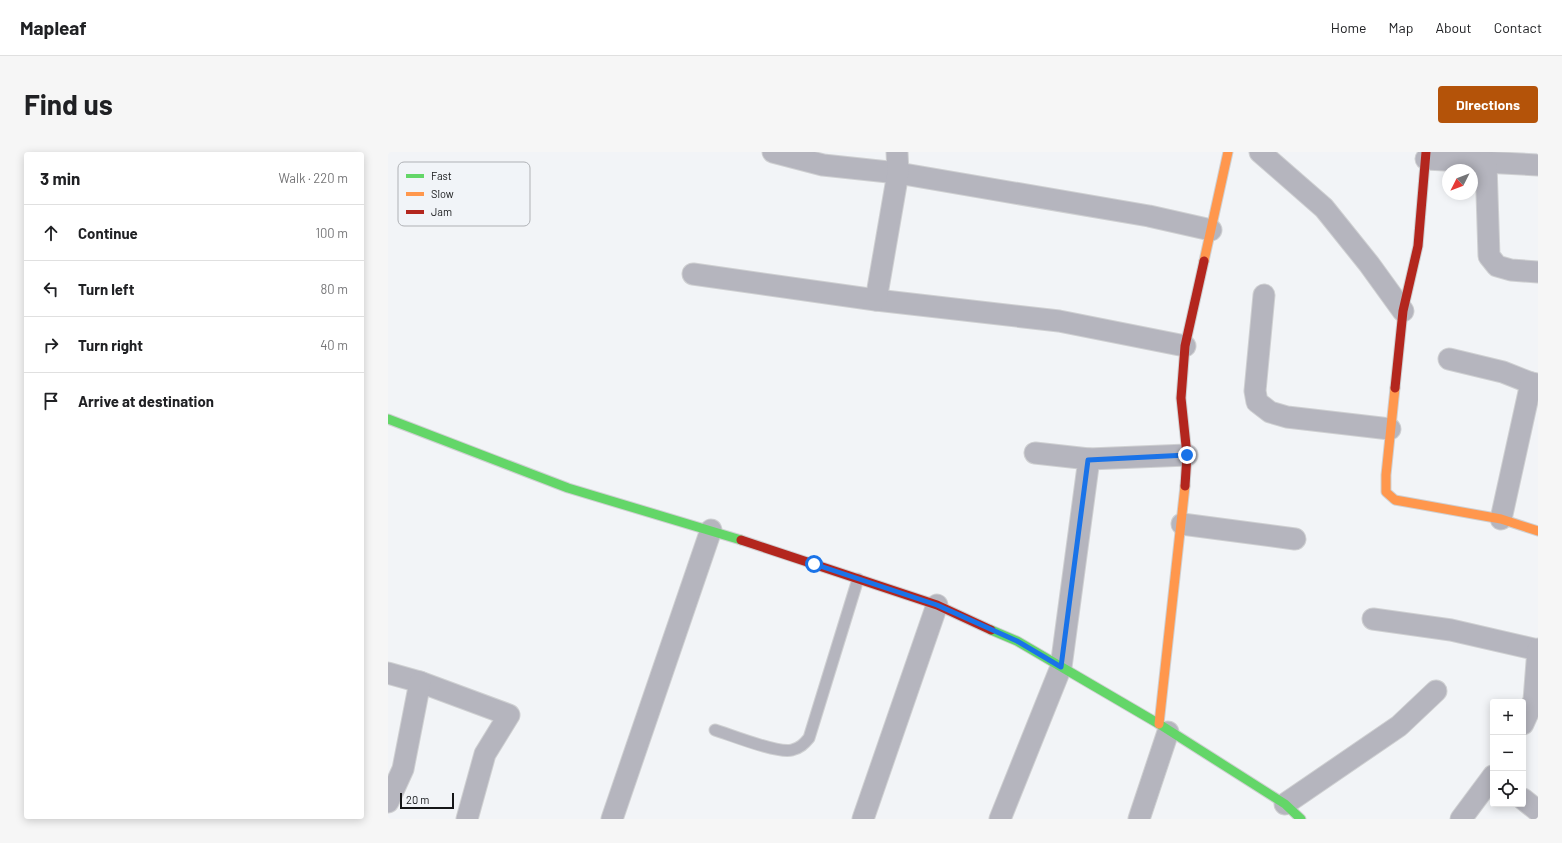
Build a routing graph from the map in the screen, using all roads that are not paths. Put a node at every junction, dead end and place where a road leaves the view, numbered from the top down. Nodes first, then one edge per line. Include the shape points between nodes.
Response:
1 (773, 152) edge
2 (897, 152) edge
3 (1228, 152) edge
4 (1260, 152) edge
5 (1426, 156) edge
6 (1486, 163) junction
7 (1538, 165) edge
8 (898, 173) junction
9 (1211, 230) junction
10 (1538, 272) edge
11 (693, 274) dead end
12 (1264, 295) dead end
13 (876, 300) junction
14 (1403, 311) junction
15 (1185, 346) junction
16 (1449, 359) dead end
17 (1534, 384) edge
18 (388, 419) edge
19 (1390, 429) junction
20 (1035, 453) dead end
21 (1187, 455) junction
22 (1088, 460) junction
23 (1501, 519) junction
24 (1182, 524) junction
25 (711, 530) junction
26 (1538, 531) edge
27 (1295, 539) dead end
28 (858, 579) junction
29 (937, 605) junction
30 (1373, 619) dead end
31 (1538, 650) edge
32 (1061, 667) junction
33 (388, 673) edge
34 (420, 682) junction
35 (1436, 691) dead end
36 (1526, 717) edge
37 (1164, 728) junction
38 (716, 730) dead end
39 (1490, 780) edge
40 (1526, 801) edge
41 (388, 802) edge
42 (1285, 804) junction
43 (1538, 811) edge
44 (467, 819) edge
45 (612, 819) edge
46 (864, 819) edge
47 (1000, 819) edge
48 (1139, 819) edge
49 (1302, 819) edge
50 (1461, 819) edge

1 - 8 street via 824,165
2 - 8 street
3 - 9 street
4 - 14 street via 1324,208
5 - 6 street
5 - 14 street via 1418,246
6 - 7 street
6 - 10 street via 1490,256 1497,266
8 - 9 street via 1149,216
8 - 13 street
9 - 15 street
11 - 13 street
12 - 19 street via 1256,402 1270,412 1287,417
13 - 15 street via 1059,322
14 - 19 street
15 - 21 street via 1181,398
16 - 17 street via 1503,372
17 - 23 street
18 - 25 street via 568,488
19 - 23 street via 1386,492 1395,500
20 - 22 street
21 - 22 street
21 - 24 street
22 - 32 street
23 - 26 street
24 - 27 street
24 - 37 street
25 - 28 street
25 - 45 street
28 - 29 street
28 - 38 lane via 809,738 802,746 790,751 775,749
29 - 32 street via 1017,641
29 - 46 street
30 - 31 street via 1451,630
31 - 36 street via 1534,700
32 - 37 street
32 - 47 street
33 - 34 street
34 - 41 street via 403,769
34 - 44 street via 509,715 485,754
35 - 42 street via 1399,726
37 - 42 street
37 - 48 street
39 - 50 street
40 - 43 street
42 - 49 street

